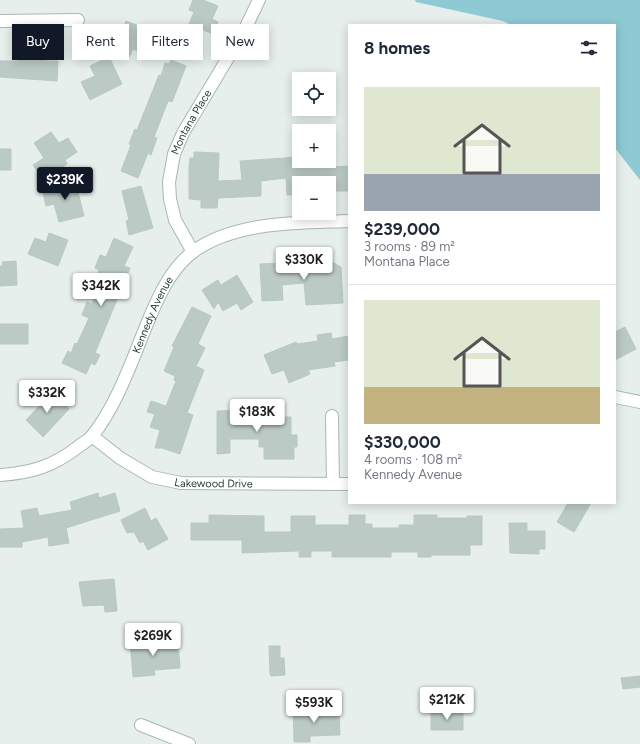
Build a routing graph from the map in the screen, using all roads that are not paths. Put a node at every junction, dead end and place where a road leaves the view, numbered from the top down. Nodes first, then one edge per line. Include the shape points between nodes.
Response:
1 (259, 0) edge
2 (78, 20) dead end
3 (0, 21) edge
4 (348, 221) edge
5 (193, 252) junction
6 (616, 397) edge
7 (640, 402) edge
8 (332, 416) dead end
9 (92, 436) junction
10 (0, 475) edge
11 (333, 484) junction
12 (348, 484) edge
13 (141, 725) dead end
14 (189, 744) edge

1 - 5 street, Montana Place via 244,31 183,133 174,154 169,182 170,199 175,220
2 - 3 street
4 - 5 street, Kennedy Avenue via 264,226 218,238
5 - 9 street, Kennedy Avenue via 169,278 155,304 116,395
6 - 7 street
8 - 11 street
9 - 10 street, Kennedy Avenue via 54,463 34,471
9 - 11 street, Lakewood Drive via 130,465 161,479 181,483
11 - 12 street, Lakewood Drive
13 - 14 street

